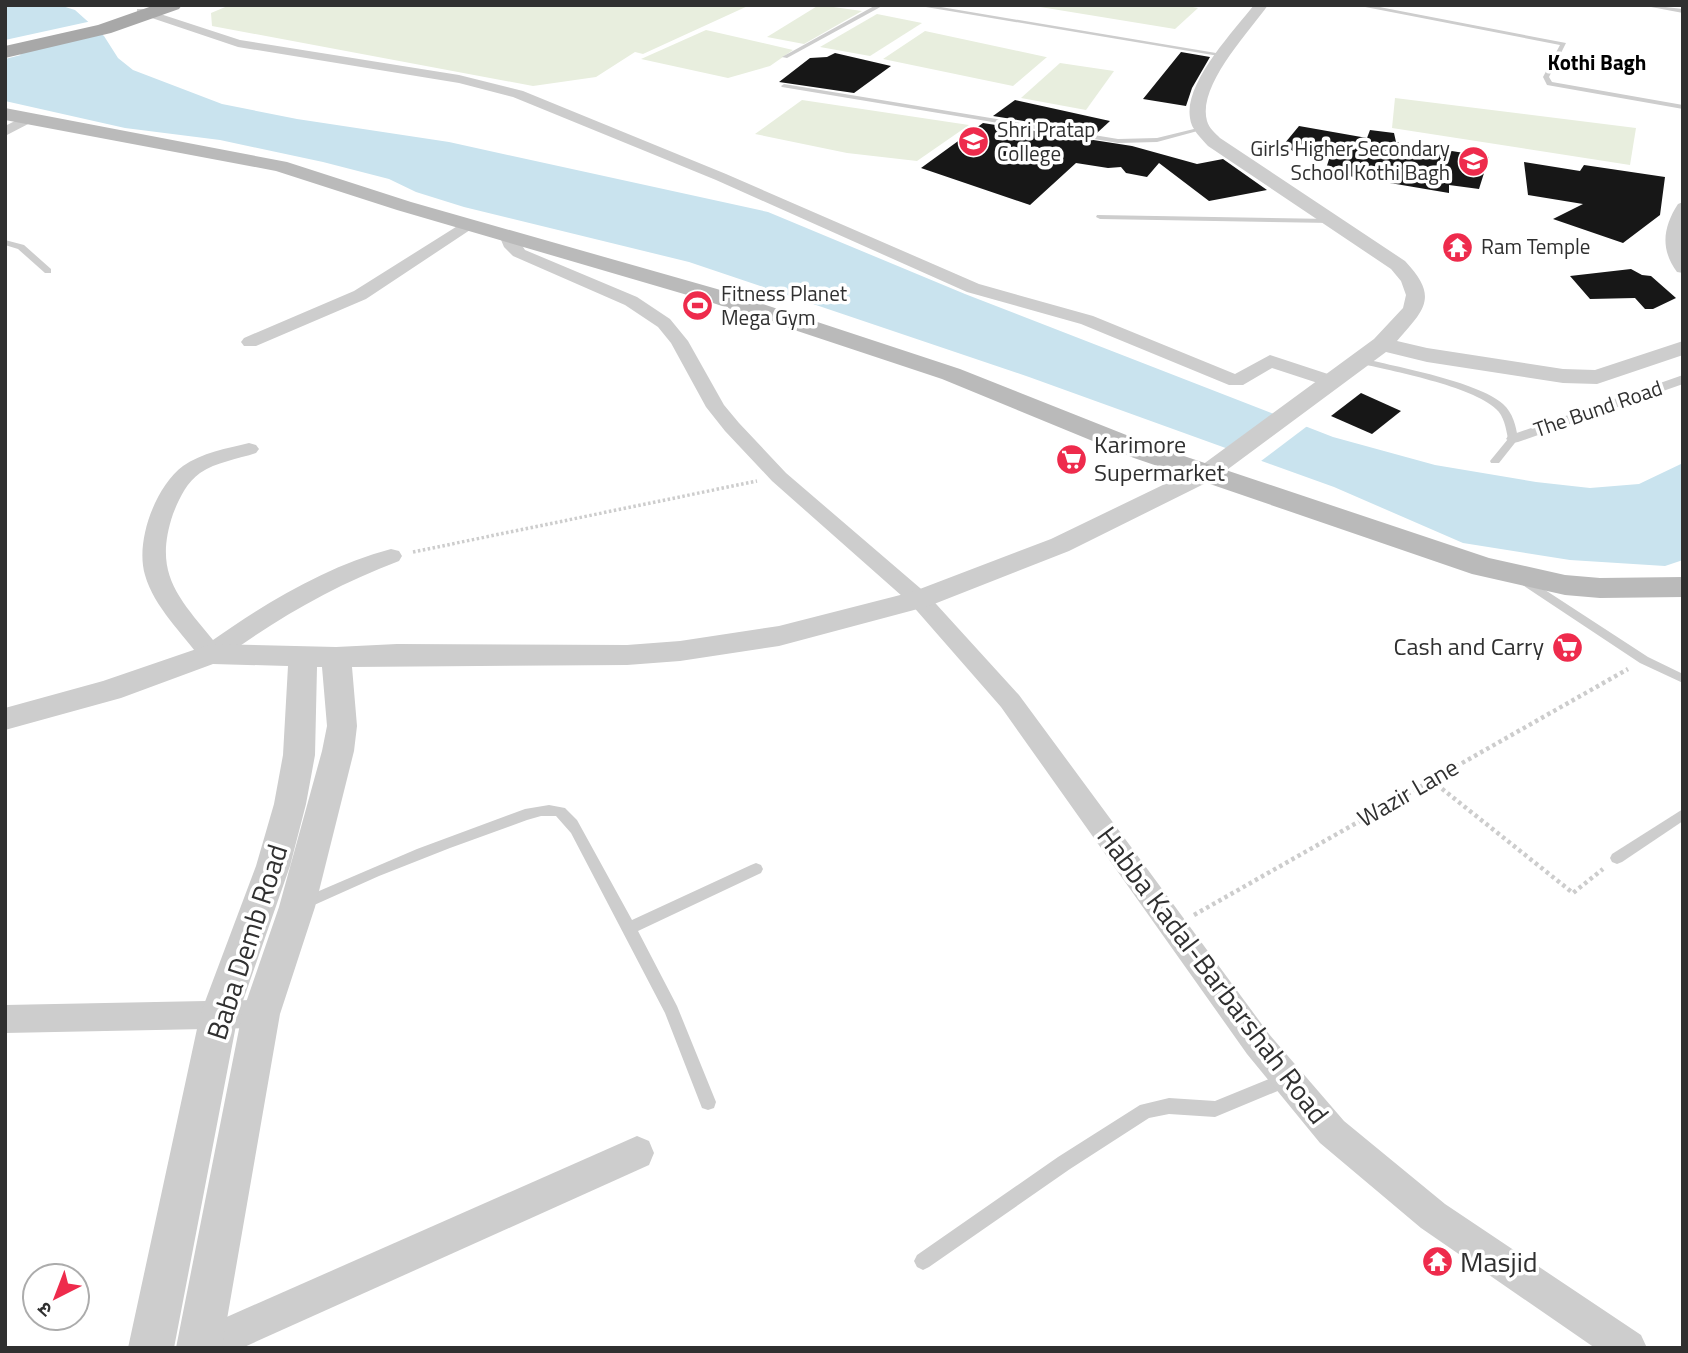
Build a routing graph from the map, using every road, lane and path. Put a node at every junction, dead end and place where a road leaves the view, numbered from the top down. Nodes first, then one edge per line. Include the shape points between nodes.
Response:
1 (173, 5) edge
2 (881, 5) edge
3 (917, 5) edge
4 (1261, 5) edge
5 (1325, 5) edge
6 (1343, 5) edge
7 (1359, 5) edge
8 (1651, 5) edge
9 (150, 9) edge
10 (1683, 11) edge
11 (100, 26) junction
12 (5, 45) edge
13 (5, 52) edge
14 (1225, 55) junction
15 (785, 57) dead end
16 (784, 86) dead end
17 (1683, 107) edge
18 (16, 117) edge
19 (1202, 129) junction
20 (5, 132) edge
21 (1683, 206) edge
22 (1100, 217) dead end
23 (1332, 221) junction
24 (467, 225) junction
25 (508, 235) junction
26 (5, 242) edge
27 (1683, 268) edge
28 (48, 271) dead end
29 (250, 342) dead end
30 (1382, 344) junction
31 (1683, 348) edge
32 (1361, 361) junction
33 (1683, 379) edge
34 (1330, 381) junction
35 (1513, 439) junction
36 (249, 450) dead end
37 (1494, 461) dead end
38 (1214, 467) junction
39 (779, 477) junction
40 (391, 556) joint
41 (1516, 575) junction
42 (1683, 587) edge
43 (919, 599) junction
44 (211, 654) junction
45 (319, 657) junction
46 (1644, 660) junction
47 (1683, 680) edge
48 (5, 719) edge
49 (1431, 780) junction
50 (1683, 814) edge
51 (1617, 858) joint
52 (756, 869) dead end
53 (297, 907) junction
54 (629, 928) junction
55 (1172, 928) junction
56 (261, 1014) junction
57 (219, 1015) junction
58 (5, 1019) edge
59 (1286, 1080) junction
60 (708, 1102) dead end
61 (637, 1153) dead end
62 (923, 1261) dead end
63 (151, 1348) edge
64 (199, 1348) edge
65 (1628, 1348) edge

1 - 9 main road
2 - 15 lane
3 - 14 lane
4 - 14 street
5 - 6 lane
7 - 17 lane via 1564,44 1546,77 1549,84
8 - 10 lane
9 - 11 main road
9 - 34 street via 238,43 459,79 518,94 745,187 955,281 1087,320 1236,381 1270,361
11 - 12 main road
11 - 13 main road
14 - 19 street via 1201,93 1197,118
16 - 19 lane via 1118,141 1157,140
18 - 20 street
18 - 24 main road via 251,159
19 - 23 street via 1214,142
21 - 27 street via 1671,238 1673,253
22 - 23 lane
23 - 30 street via 1398,265 1411,279 1416,295 1413,309
24 - 25 main road
24 - 29 street via 360,295
25 - 38 main road via 709,294 951,374 1120,443
25 - 39 street, Habba Kadal-Barbarshah Road via 519,253 631,301 664,323 716,407
26 - 28 lane via 21,247
30 - 31 street via 1563,376 1597,377
30 - 32 street
32 - 34 street
32 - 35 lane via 1490,399 1506,414
33 - 35 street, The Bund Road
34 - 38 street
35 - 37 lane
36 - 44 street via 185,474 157,532 153,553 156,575 167,595
38 - 41 main road
38 - 43 street via 1060,545
39 - 40 path
39 - 43 street, Habba Kadal-Barbarshah Road
40 - 44 street via 311,588
41 - 42 main road via 1600,588
41 - 46 lane
43 - 45 street via 779,636 680,651
43 - 55 street, Habba Kadal-Barbarshah Road via 1010,701
44 - 45 street
44 - 48 street via 110,690
45 - 53 street, Baba Demb Road via 340,701 342,726
45 - 57 street, Baba Demb Road via 273,866
46 - 47 lane
46 - 49 path, Wazir Lane
49 - 51 path via 1573,893
49 - 55 path, Wazir Lane
50 - 51 lane
52 - 54 lane
53 - 54 lane via 423,851 537,811 558,811 576,828
53 - 56 street, Baba Demb Road
54 - 60 lane via 672,1011
55 - 59 street, Habba Kadal-Barbarshah Road
56 - 57 street
56 - 64 street, Baba Demb Road
57 - 58 street
57 - 63 street, Baba Demb Road
59 - 62 lane via 1215,1109 1169,1106 1146,1111
59 - 65 street, Habba Kadal-Barbarshah Road via 1332,1132 1433,1216
61 - 64 street

